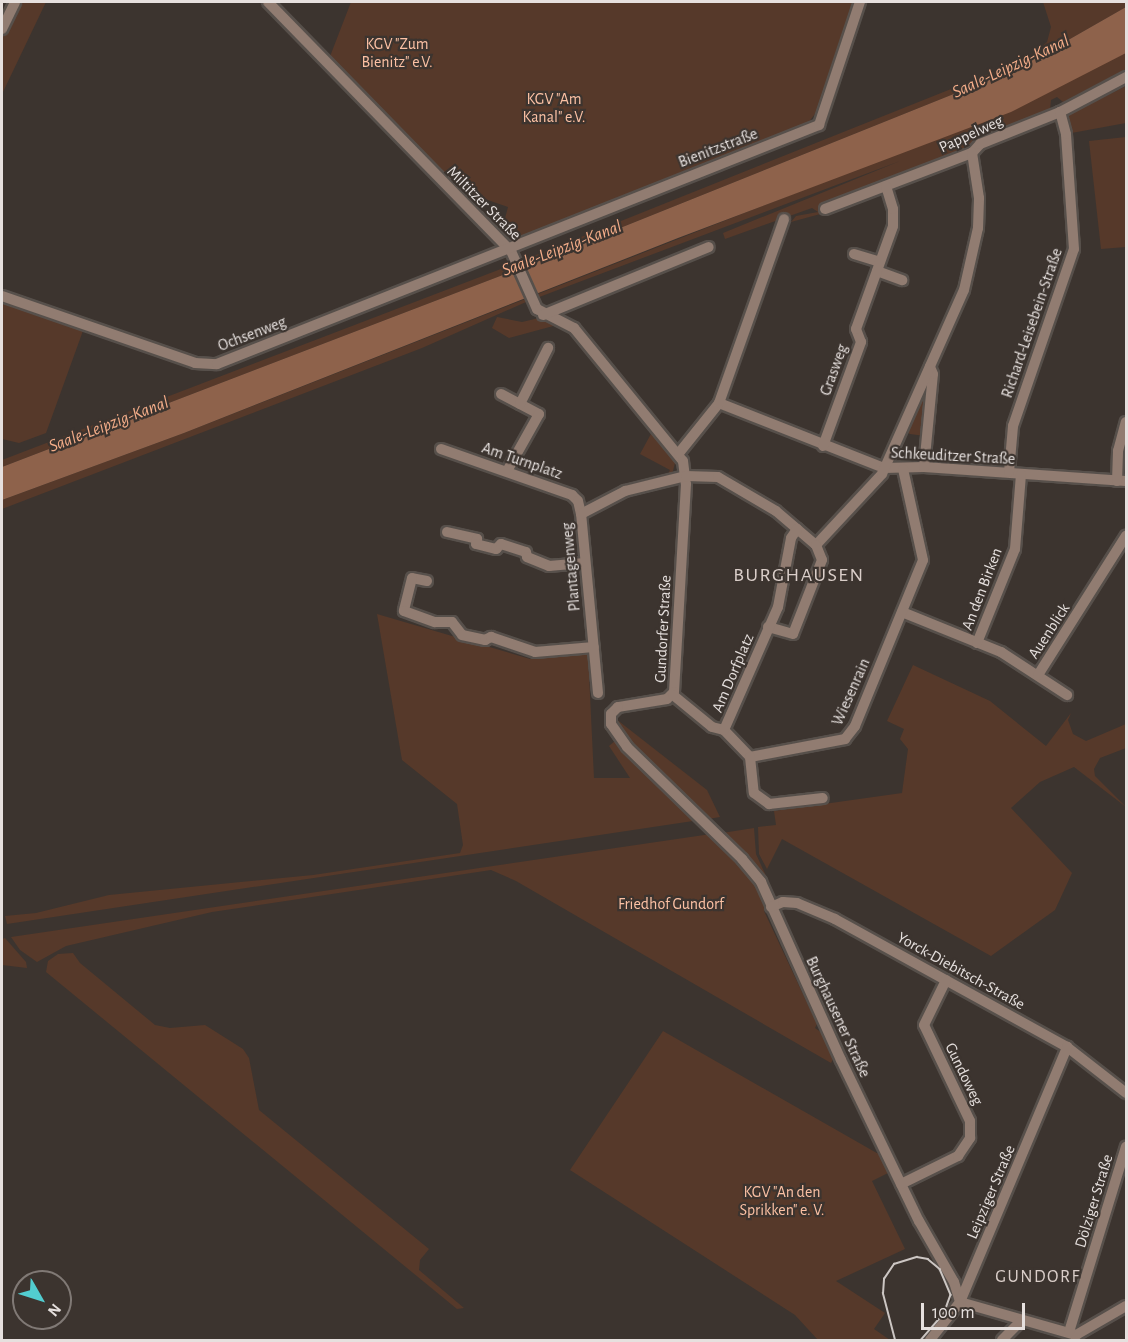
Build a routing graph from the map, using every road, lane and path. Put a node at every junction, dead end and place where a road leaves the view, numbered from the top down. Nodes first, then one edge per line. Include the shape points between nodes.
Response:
1 (15, 2) edge
2 (268, 2) edge
3 (860, 2) edge
4 (2, 29) edge
5 (1126, 77) edge
6 (1060, 112) junction
7 (972, 153) junction
8 (886, 186) junction
9 (825, 209) dead end
10 (784, 219) dead end
11 (709, 247) dead end
12 (508, 248) junction
13 (854, 254) dead end
14 (878, 267) junction
15 (902, 280) dead end
16 (2, 297) edge
17 (543, 315) junction
18 (548, 348) dead end
19 (930, 367) junction
20 (501, 394) dead end
21 (719, 403) junction
22 (520, 404) junction
23 (1126, 422) edge
24 (823, 446) junction
25 (441, 449) dead end
26 (681, 457) junction
27 (924, 466) junction
28 (884, 468) junction
29 (903, 469) junction
30 (507, 471) junction
31 (1009, 472) junction
32 (1021, 474) junction
33 (686, 476) junction
34 (1122, 481) edge
35 (581, 514) junction
36 (797, 529) junction
37 (447, 532) dead end
38 (1126, 537) edge
39 (816, 545) junction
40 (585, 563) junction
41 (428, 581) dead end
42 (902, 612) junction
43 (768, 627) junction
44 (977, 643) junction
45 (594, 647) junction
46 (1038, 675) junction
47 (598, 693) dead end
48 (673, 695) junction
49 (1067, 695) dead end
50 (724, 730) junction
51 (750, 757) junction
52 (651, 771) joint
53 (823, 798) dead end
54 (771, 908) junction
55 (946, 980) junction
56 (1067, 1047) junction
57 (1126, 1093) edge
58 (1126, 1147) edge
59 (901, 1184) junction
60 (960, 1302) junction
61 (1126, 1306) edge
62 (1020, 1322) junction
63 (1075, 1336) edge
64 (930, 1341) edge
65 (1002, 1341) edge

1 - 4 street
2 - 12 street, Miltitzer Straße
3 - 12 street, Bienitzstraße via 819,125
5 - 6 street, Pappelweg
6 - 7 street, Pappelweg via 980,144
6 - 31 street, Richard-Leisebein-Straße via 1066,134 1074,249 1013,426
7 - 8 street, Pappelweg
7 - 19 street via 979,198 974,259
8 - 9 street, Pappelweg
8 - 14 street, Grasweg via 894,220
10 - 21 street
11 - 17 street
12 - 16 street, Ochsenweg via 209,365
12 - 17 street, Miltitzer Straße
13 - 14 street
14 - 15 street
14 - 24 street, Grasweg via 856,330 861,342
17 - 26 street, Miltitzer Straße via 574,328
18 - 22 street
19 - 27 street via 933,383
19 - 28 street
20 - 22 street
21 - 24 street, Schkeuditzer Straße
21 - 26 street
22 - 30 street via 539,414
23 - 34 street via 1118,451
24 - 28 street, Schkeuditzer Straße
25 - 30 street, Am Turnplatz
26 - 33 street, Gundorfer Straße
27 - 29 street, Schkeuditzer Straße
27 - 31 street, Schkeuditzer Straße
28 - 29 street, Schkeuditzer Straße
28 - 39 street via 875,483 849,505
29 - 42 street, Wiesenrain via 922,560
30 - 35 street, Am Turnplatz via 572,495
31 - 32 street, Schkeuditzer Straße
32 - 34 street, Schkeuditzer Straße
32 - 44 street, An den Birken via 1015,549
33 - 35 street, Plantagenweg via 632,488
33 - 36 street via 717,477 776,511
33 - 48 street, Gundorfer Straße
35 - 40 street, Plantagenweg
36 - 39 street
36 - 43 street, Am Dorfplatz via 791,538 778,607
37 - 40 street via 477,539 476,544 496,549 501,544 526,552 527,557 549,566
38 - 46 street, Auenblick
39 - 43 street, Am Dorfplatz via 822,560 794,634
40 - 45 street, Plantagenweg
41 - 45 street via 412,578 404,611 435,622 452,622 462,635 485,640 491,637 535,652
42 - 44 street, Auenblick
42 - 51 street, Wiesenrain via 855,726 845,739
43 - 50 street, Am Dorfplatz
44 - 46 street, Auenblick
45 - 47 street, Plantagenweg
46 - 49 street
48 - 50 street via 712,728
48 - 52 street, Gundorfer Straße via 623,705 611,714 618,736
50 - 51 street
51 - 53 street via 754,793 769,804
52 - 54 street, Burghausener Straße via 754,872
54 - 55 street, Yorck-Diebitsch-Straße via 790,902 819,911
54 - 59 street, Burghausener Straße
55 - 56 street, Yorck-Diebitsch-Straße
55 - 59 street, Gundoweg via 924,1025 970,1121 970,1138 958,1156
56 - 57 street, Yorck-Diebitsch-Straße
56 - 60 street, Leipziger Straße
58 - 63 street, Dölziger Straße
59 - 60 street, Burghausener Straße via 954,1282
60 - 62 street
60 - 64 street, Leipziger Straße
61 - 63 street
62 - 63 street
62 - 65 street

